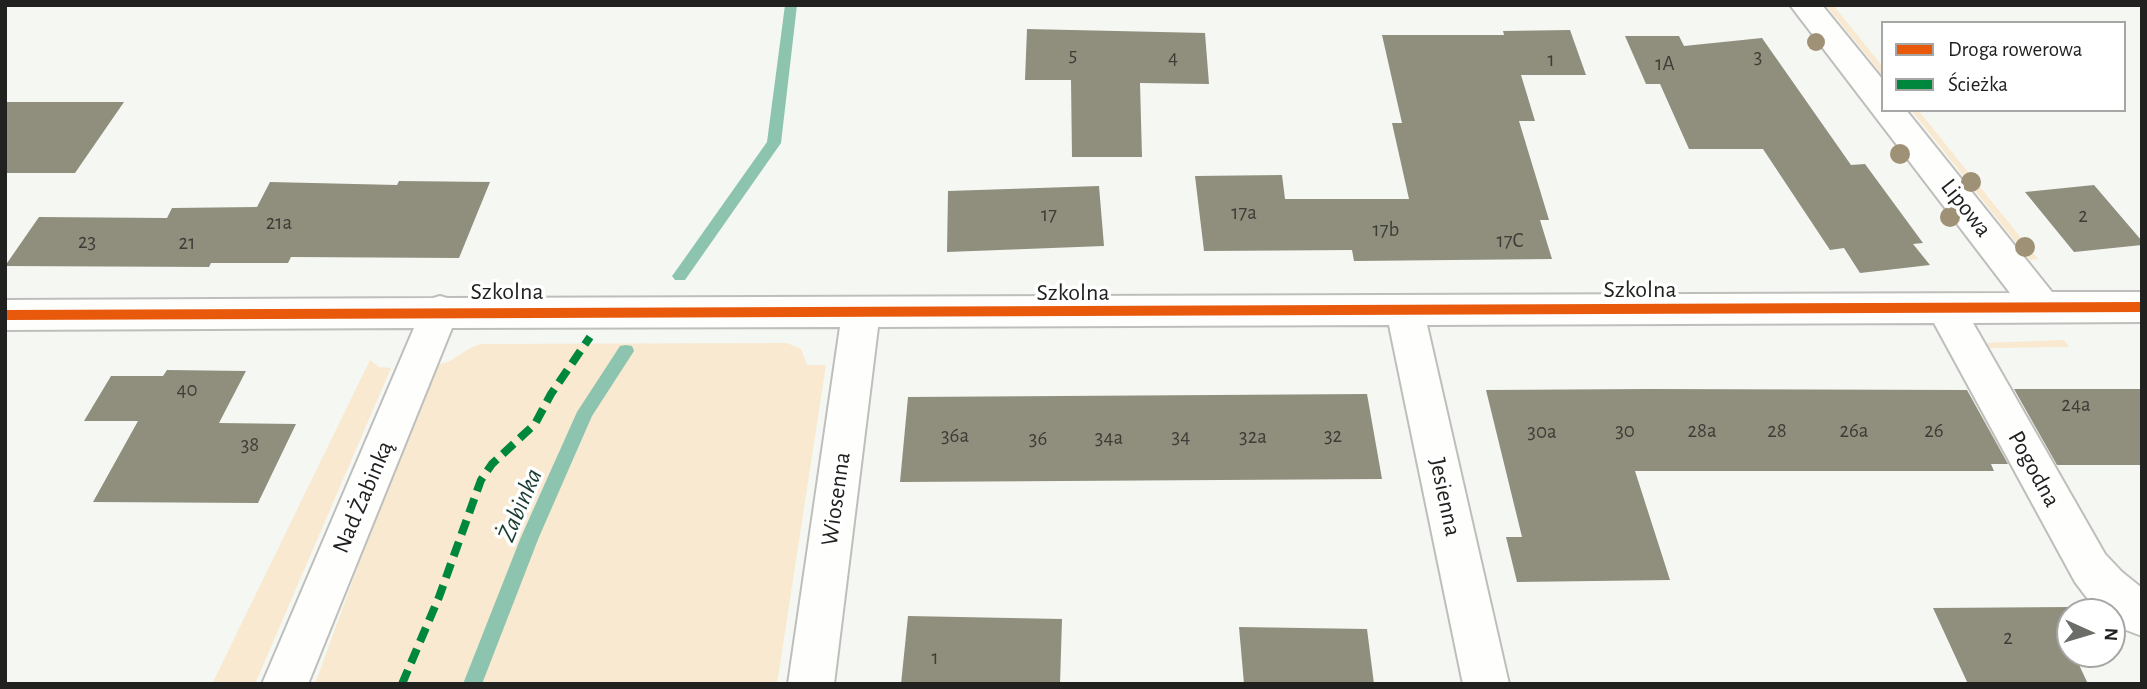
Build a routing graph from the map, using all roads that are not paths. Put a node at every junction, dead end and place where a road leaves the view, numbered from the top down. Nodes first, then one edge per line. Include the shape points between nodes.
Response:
1 (1805, 5) edge
2 (1881, 100) edge
3 (1890, 112) edge
4 (2042, 307) junction
5 (2142, 307) edge
6 (1945, 308) junction
7 (1405, 310) junction
8 (440, 311) junction
9 (861, 313) junction
10 (5, 315) edge
11 (2142, 615) edge
12 (285, 684) edge
13 (811, 684) edge
14 (1486, 684) edge

1 - 2 street
3 - 4 street, Lipowa
4 - 5 street, Szkolna
4 - 6 street, Szkolna
6 - 7 street, Szkolna
6 - 11 street, Pogodna via 2078,550 2106,587
7 - 9 street, Szkolna
7 - 14 street, Jesienna
8 - 9 street, Szkolna
8 - 10 street, Szkolna
8 - 12 street, Nad Żabinką
9 - 13 street, Wiosenna

